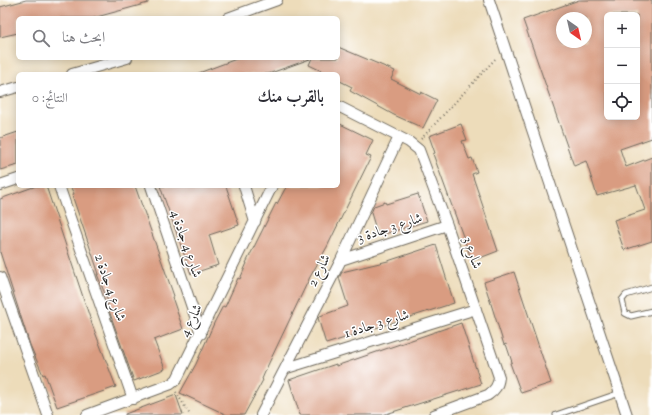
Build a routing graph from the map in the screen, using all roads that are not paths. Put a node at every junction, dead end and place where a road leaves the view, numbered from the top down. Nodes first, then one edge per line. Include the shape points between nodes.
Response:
1 (277, 0) edge
2 (489, 0) edge
3 (233, 16) edge
4 (120, 60) edge
5 (79, 72) edge
6 (16, 88) edge
7 (0, 92) edge
8 (340, 107) edge
9 (399, 137) junction
10 (16, 180) edge
11 (0, 185) edge
12 (60, 188) edge
13 (152, 188) edge
14 (245, 188) edge
15 (271, 188) edge
16 (255, 222) junction
17 (447, 225) junction
18 (341, 260) junction
19 (0, 277) edge
20 (652, 287) edge
21 (476, 309) junction
22 (652, 311) edge
23 (201, 334) junction
24 (287, 368) junction
25 (620, 393) junction
26 (133, 399) junction
27 (48, 415) edge
28 (87, 415) edge
29 (261, 415) edge
30 (434, 415) edge
31 (556, 415) edge
32 (627, 415) edge

1 - 3 street
2 - 25 street
4 - 5 street
6 - 7 street
8 - 9 street
9 - 17 street, شارع 3 via 419,150
9 - 18 street, شارع 2
10 - 11 street
12 - 26 street, شارع 4 جادة 2
13 - 23 street, شارع 4 جادة 4
14 - 16 street
15 - 16 street, شارع 4
16 - 23 street, شارع 4
17 - 18 street, شارع 3 جادة 3
17 - 21 street, شارع 3
18 - 24 street, شارع 2
19 - 27 street
20 - 22 lane via 626,295 622,300 625,313 631,316
21 - 24 street, شارع 3 جادة 1
21 - 30 street, شارع 3 via 499,378 498,385 488,395
23 - 26 street, شارع 4 via 182,372 171,384
24 - 29 street, شارع 2
25 - 31 lane
25 - 32 street
26 - 28 street, شارع 4

